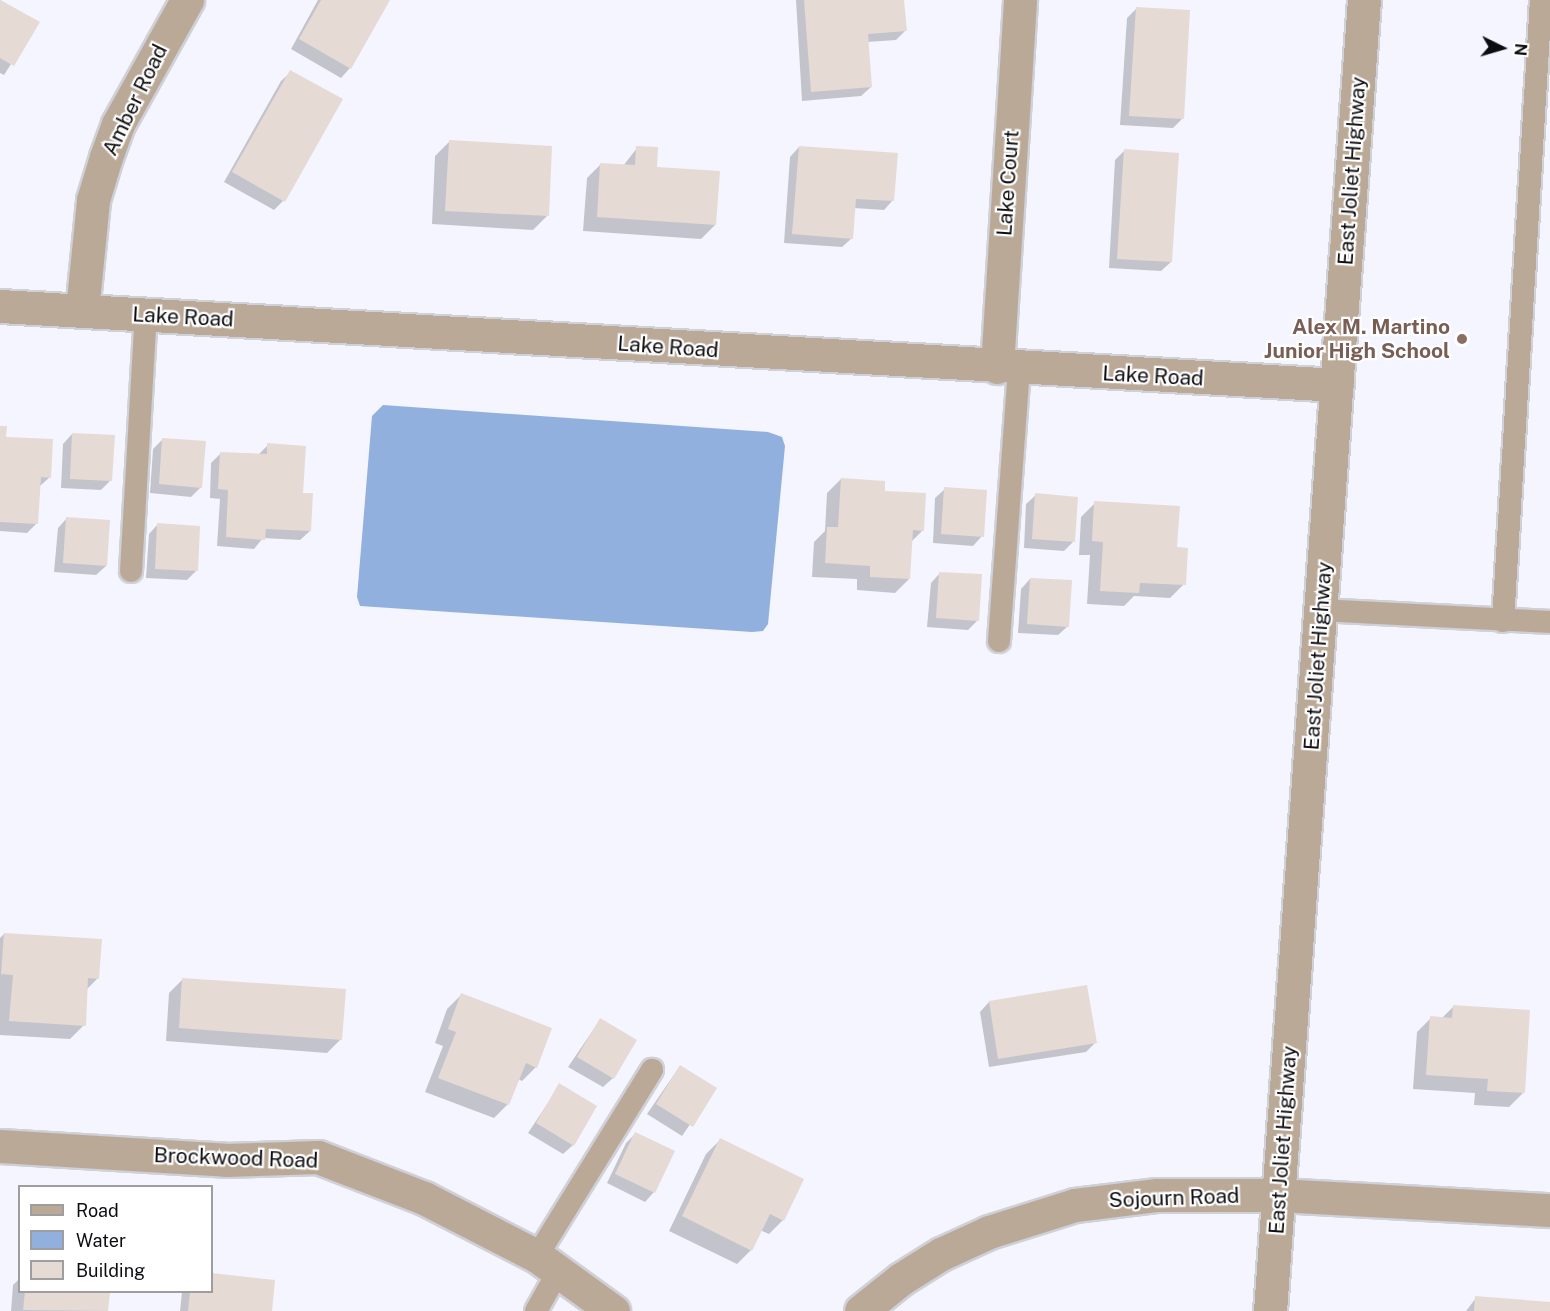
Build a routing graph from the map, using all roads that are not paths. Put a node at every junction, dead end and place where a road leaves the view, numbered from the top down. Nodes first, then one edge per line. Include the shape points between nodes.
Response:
1 (187, 0) edge
2 (1020, 0) edge
3 (1364, 0) edge
4 (1541, 0) edge
5 (0, 306) edge
6 (82, 311) junction
7 (146, 314) junction
8 (1008, 368) junction
9 (1336, 385) junction
10 (130, 571) dead end
11 (1321, 610) junction
12 (1503, 621) junction
13 (1550, 622) edge
14 (999, 641) dead end
15 (652, 1070) dead end
16 (0, 1146) edge
17 (1279, 1196) junction
18 (1550, 1210) edge
19 (548, 1264) junction
20 (536, 1311) edge
21 (613, 1311) edge
22 (861, 1311) edge
23 (1270, 1311) edge

1 - 6 street, Amber Road via 118,124 105,157 93,200
2 - 8 street, Lake Court
3 - 9 street, East Joliet Highway
4 - 12 lane
5 - 6 street, Lake Road
6 - 7 street, Lake Road
7 - 8 street, Lake Road
7 - 10 lane
8 - 9 street, Lake Road
8 - 14 lane
9 - 11 street, East Joliet Highway
11 - 12 lane
11 - 17 street, East Joliet Highway
12 - 13 lane
15 - 19 lane
16 - 19 street, Brockwood Road via 226,1160 318,1157 424,1198
17 - 18 street, Sojourn Road
17 - 22 street, Sojourn Road via 1126,1198 1032,1216 941,1254
17 - 23 street, East Joliet Highway
19 - 20 lane
19 - 21 street, Brockwood Road

